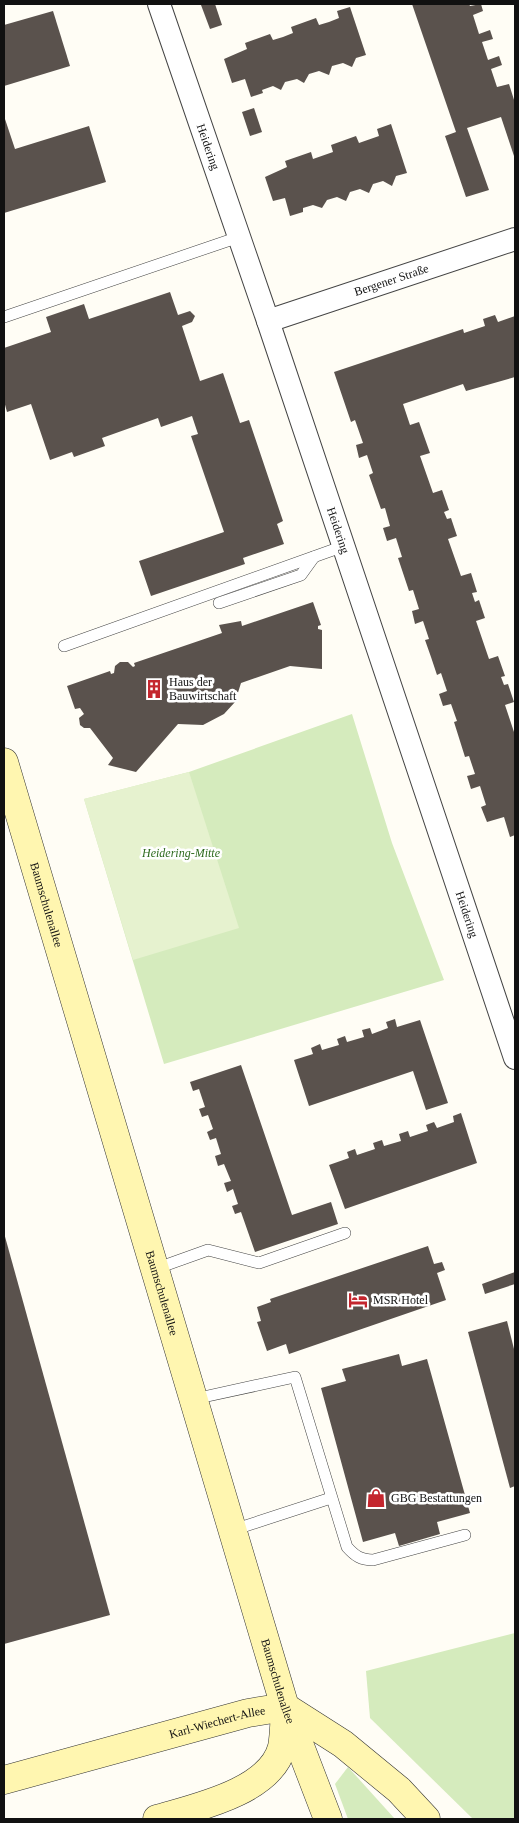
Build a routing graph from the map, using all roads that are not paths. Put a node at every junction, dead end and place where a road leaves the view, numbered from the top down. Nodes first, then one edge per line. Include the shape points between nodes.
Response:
1 (159, 4) edge
2 (239, 237) junction
3 (515, 239) edge
4 (4, 317) edge
5 (268, 321) junction
6 (344, 546) junction
7 (314, 557) junction
8 (219, 603) dead end
9 (64, 646) dead end
10 (4, 762) edge
11 (515, 1058) edge
12 (345, 1233) dead end
13 (155, 1269) junction
14 (194, 1399) junction
15 (331, 1498) junction
16 (233, 1530) junction
17 (465, 1535) dead end
18 (285, 1706) junction
19 (4, 1780) edge
20 (157, 1819) edge
21 (328, 1819) edge
22 (426, 1819) edge

1 - 2 street, Heidering
2 - 4 lane
2 - 5 street, Heidering
3 - 5 street, Bergener Straße
5 - 6 street, Heidering
6 - 7 lane
6 - 11 street, Heidering
7 - 8 lane via 301,575
7 - 9 lane
10 - 13 main road, Baumschulenallee
12 - 13 lane via 259,1263 208,1250
13 - 14 main road, Baumschulenallee
14 - 15 lane via 295,1377
14 - 16 main road, Baumschulenallee
15 - 16 lane
15 - 17 lane via 348,1547 354,1556 364,1560
16 - 18 main road, Baumschulenallee
18 - 19 main road, Karl-Wiechert-Allee via 248,1713
18 - 20 main road via 282,1749 270,1769 232,1796
18 - 21 main road, Baumschulenallee
18 - 22 main road via 343,1744 399,1790

